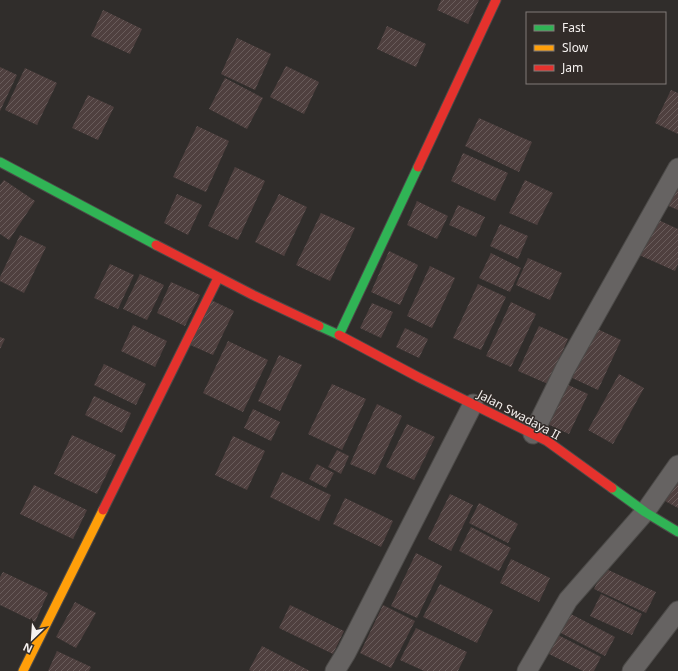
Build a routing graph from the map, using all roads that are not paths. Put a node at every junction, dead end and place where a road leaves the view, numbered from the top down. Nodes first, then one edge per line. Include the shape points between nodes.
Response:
1 (496, 0) edge
2 (0, 162) edge
3 (678, 168) edge
4 (218, 278) junction
5 (339, 335) junction
6 (473, 404) junction
7 (533, 434) junction
8 (678, 465) edge
9 (645, 512) junction
10 (678, 532) edge
11 (678, 611) edge
12 (23, 671) edge
13 (335, 671) edge
14 (527, 671) edge
15 (632, 671) edge

1 - 5 street
2 - 4 street, Jalan Swadaya II
3 - 7 street via 565,369
4 - 5 street, Jalan Swadaya II
4 - 12 street
5 - 6 street, Jalan Swadaya II
6 - 7 street, Jalan Swadaya II
6 - 13 street
7 - 9 street, Jalan Swadaya II via 547,441
8 - 9 street
9 - 10 street, Jalan Swadaya II
9 - 14 street via 568,600
11 - 15 street

